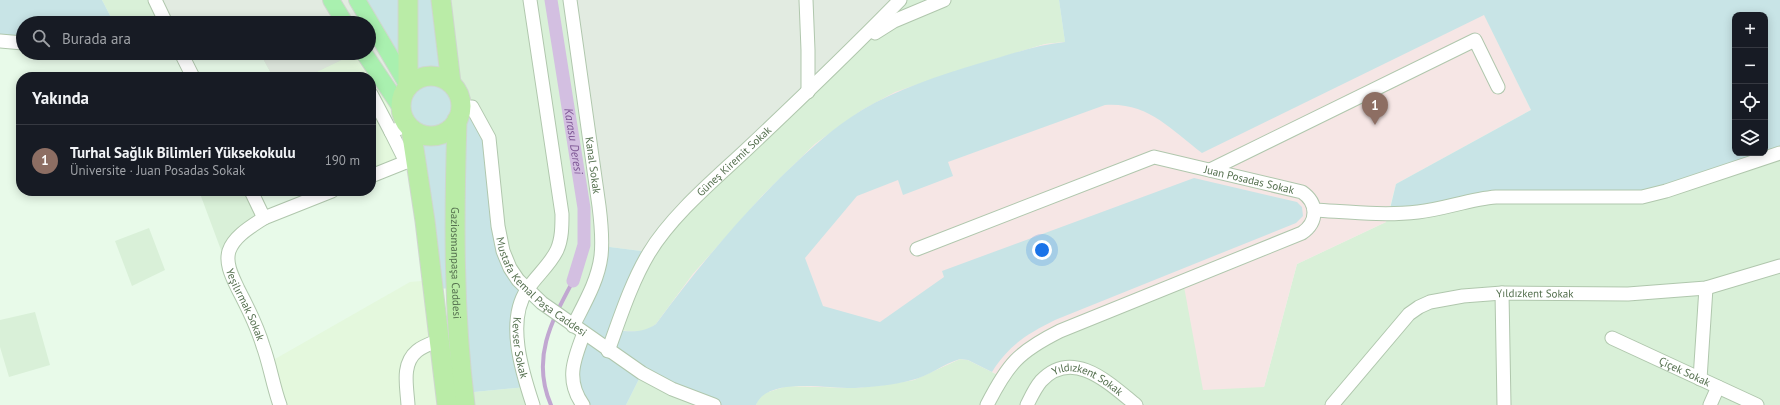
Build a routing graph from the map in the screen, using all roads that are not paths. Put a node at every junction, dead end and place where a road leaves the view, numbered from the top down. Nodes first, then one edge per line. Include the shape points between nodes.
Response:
1 (155, 0) edge
2 (331, 0) edge
3 (357, 0) edge
4 (408, 0) edge
5 (441, 0) edge
6 (530, 0) edge
7 (570, 0) edge
8 (806, 0) edge
9 (900, 0) edge
10 (944, 0) edge
11 (163, 16) edge
12 (341, 16) edge
13 (366, 16) edge
14 (376, 32) edge
15 (0, 41) edge
16 (16, 42) edge
17 (852, 48) junction
18 (185, 60) edge
19 (367, 60) edge
20 (191, 72) edge
21 (372, 72) edge
22 (376, 79) edge
23 (451, 83) junction
24 (408, 86) junction
25 (1498, 87) dead end
26 (808, 92) junction
27 (376, 99) edge
28 (459, 114) junction
29 (402, 123) junction
30 (1780, 153) edge
31 (411, 160) junction
32 (1210, 170) junction
33 (376, 174) edge
34 (253, 196) edge
35 (319, 196) edge
36 (1315, 210) junction
37 (264, 218) junction
38 (917, 250) dead end
39 (1780, 266) edge
40 (1706, 288) junction
41 (527, 290) junction
42 (1502, 293) junction
43 (569, 323) junction
44 (584, 334) junction
45 (1612, 338) dead end
46 (440, 340) junction
47 (608, 351) junction
48 (1700, 379) junction
49 (1718, 387) junction
50 (280, 405) edge
51 (408, 405) edge
52 (447, 405) edge
53 (466, 405) edge
54 (533, 405) edge
55 (583, 405) edge
56 (714, 405) edge
57 (987, 405) edge
58 (1027, 405) edge
59 (1136, 405) edge
60 (1332, 405) edge
61 (1504, 405) edge
62 (1710, 405) edge
63 (1756, 405) edge

1 - 11 street
2 - 12 main road
3 - 13 main road
4 - 24 highway
5 - 23 highway
6 - 41 street, Kevser Sokak via 562,214 557,251
7 - 43 street, Kanal Sokak via 602,236 601,257 593,286
8 - 26 street
9 - 17 street, Güneş Kiremit Sokak
10 - 17 street via 894,21
14 - 24 main road
15 - 16 street
17 - 26 street, Güneş Kiremit Sokak
18 - 20 street
19 - 21 main road, Gaziosmanpaşa Caddesi
22 - 29 main road, Gaziosmanpaşa Caddesi
23 - 24 highway via 429,76 418,79
23 - 28 highway, Gaziosmanpaşa Caddesi via 459,94
24 - 29 highway, Gaziosmanpaşa Caddesi via 402,97
25 - 32 street via 1475,40
26 - 47 street, Güneş Kiremit Sokak via 698,196 649,252 635,280
27 - 29 street
28 - 29 highway via 448,131 433,136 421,135
28 - 41 street, Mustafa Kemal Paşa Caddesi via 472,107 489,138 502,250 510,268
28 - 53 highway, Gaziosmanpaşa Caddesi via 455,288
29 - 31 highway, Gaziosmanpaşa Caddesi
30 - 36 street via 1642,197 1496,197 1474,199 1418,212
31 - 33 street
31 - 46 highway, Gaziosmanpaşa Caddesi
32 - 36 street, Juan Posadas Sokak via 1302,192 1311,200
32 - 38 street, Juan Posadas Sokak via 1154,157
34 - 37 street
35 - 37 street, Yeşilırmak Sokak
36 - 57 street via 1312,224 1302,233 1042,339 1026,349 1012,363
37 - 50 street, Yeşilırmak Sokak via 244,232 234,243 229,251 228,260 261,340
39 - 40 street, Yıldızkent Sokak
40 - 42 street, Yıldızkent Sokak via 1628,294
40 - 48 street
41 - 43 street, Mustafa Kemal Paşa Caddesi
41 - 54 street, Kevser Sokak via 520,305 517,340
42 - 60 street, Yıldızkent Sokak via 1430,302 1419,307 1409,314
42 - 61 street
43 - 44 street, Mustafa Kemal Paşa Caddesi
44 - 47 street, Mustafa Kemal Paşa Caddesi
44 - 55 street via 574,356 572,370 573,385
45 - 48 street, Çiçek Sokak
46 - 51 street via 418,350 407,365
46 - 52 highway, Gaziosmanpaşa Caddesi
47 - 56 street, Mustafa Kemal Paşa Caddesi via 656,381
48 - 49 street, Çiçek Sokak
49 - 62 street
49 - 63 street, Çiçek Sokak
58 - 59 street, Yıldızkent Sokak via 1040,382 1057,370 1066,368 1094,373

